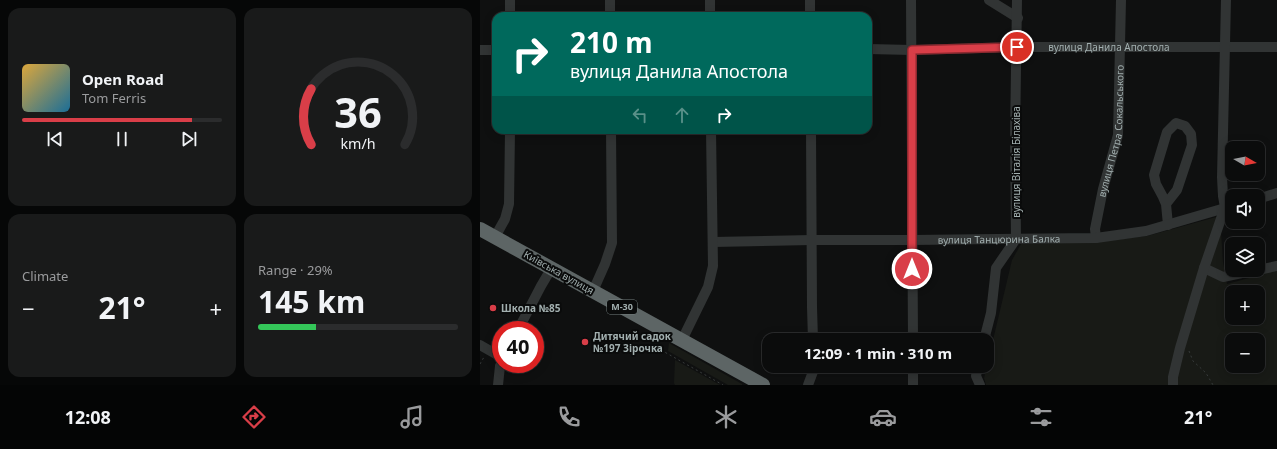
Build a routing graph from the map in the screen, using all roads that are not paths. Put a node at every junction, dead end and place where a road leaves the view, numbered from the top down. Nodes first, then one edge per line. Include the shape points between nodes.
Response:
1 (510, 0) edge
2 (610, 0) edge
3 (710, 0) edge
4 (810, 0) edge
5 (911, 0) edge
6 (989, 0) edge
7 (1017, 0) edge
8 (1121, 0) edge
9 (1226, 0) edge
10 (510, 12) edge
11 (610, 12) edge
12 (710, 12) edge
13 (810, 12) edge
14 (1018, 18) junction
15 (1017, 47) junction
16 (1121, 47) junction
17 (1225, 48) junction
18 (1277, 48) edge
19 (872, 49) edge
20 (480, 50) edge
21 (492, 50) edge
22 (912, 50) junction
23 (510, 134) edge
24 (611, 134) edge
25 (711, 134) edge
26 (811, 134) edge
27 (1277, 193) edge
28 (1265, 196) edge
29 (1225, 200) edge
30 (1166, 204) junction
31 (1225, 207) edge
32 (1225, 216) edge
33 (1168, 225) junction
34 (480, 229) edge
35 (495, 237) junction
36 (1096, 238) junction
37 (1016, 239) junction
38 (812, 240) junction
39 (912, 240) junction
40 (713, 242) junction
41 (1277, 266) edge
42 (1204, 268) junction
43 (1265, 268) edge
44 (551, 269) junction
45 (1225, 277) edge
46 (593, 291) junction
47 (523, 321) edge
48 (813, 333) edge
49 (913, 333) edge
50 (986, 333) edge
51 (682, 340) junction
52 (480, 344) edge
53 (492, 351) edge
54 (499, 373) edge
55 (812, 373) edge
56 (913, 373) edge
57 (977, 373) edge
58 (498, 385) edge
59 (763, 385) edge
60 (808, 385) edge
61 (913, 385) edge
62 (980, 385) edge
63 (1173, 385) edge

1 - 10 street
2 - 11 street
3 - 12 street
4 - 13 street
5 - 22 street
6 - 14 street
7 - 14 street, вулиця Віталія Білахіва
8 - 16 street, вулиця Петра Сокальського
9 - 17 street
14 - 15 street, вулиця Віталія Білахіва
15 - 16 street, вулиця Данила Апостола
15 - 22 street, вулиця Данила Апостола
15 - 37 street, вулиця Віталія Білахіва
16 - 17 street, вулиця Данила Апостола
16 - 36 street, вулиця Петра Сокальського via 1118,135 1103,189 1095,229
17 - 18 street, вулиця Данила Апостола
17 - 29 street via 1222,196
19 - 22 street, вулиця Данила Апостола
20 - 21 street
22 - 39 street
23 - 35 street via 509,204 505,219
24 - 46 street via 612,243
25 - 40 street
26 - 38 street
27 - 28 street
30 - 30 street via 1154,175 1167,132 1176,122 1185,126 1191,134 1192,145 1177,190
30 - 33 street
31 - 33 street, вулиця Танцюрина Балка
32 - 42 street
33 - 36 street, вулиця Танцюрина Балка via 1146,232
34 - 35 highway, Київська вулиця / М-30
35 - 44 highway, Київська вулиця / М-30
36 - 37 street, вулиця Танцюрина Балка
37 - 39 street, вулиця Танцюрина Балка
37 - 50 street via 996,268 991,313
38 - 39 street, вулиця Танцюрина Балка
38 - 40 street, вулиця Танцюрина Балка
38 - 48 street
39 - 49 street
40 - 51 street via 713,266 708,287
41 - 43 street
42 - 45 street
42 - 63 street via 1173,377
44 - 46 highway, Київська вулиця / М-30
44 - 47 street
46 - 51 highway, Київська вулиця / М-30
51 - 59 highway, Київська вулиця / М-30
52 - 53 street
54 - 58 street
55 - 60 street
56 - 61 street
57 - 62 street

